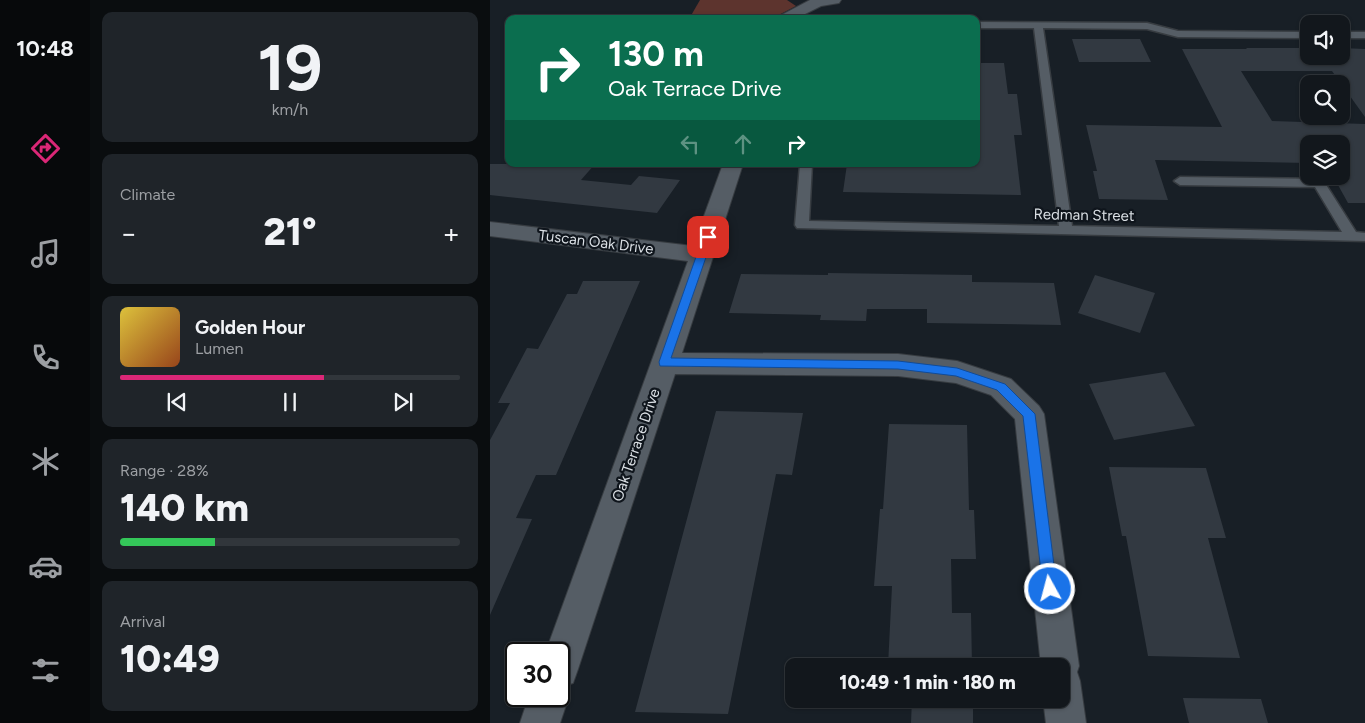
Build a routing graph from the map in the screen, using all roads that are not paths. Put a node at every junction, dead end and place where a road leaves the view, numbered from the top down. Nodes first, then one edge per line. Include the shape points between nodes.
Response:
1 (834, 0) edge
2 (790, 15) edge
3 (980, 25) edge
4 (1038, 26) junction
5 (1300, 35) edge
6 (1350, 35) edge
7 (1365, 35) edge
8 (732, 167) edge
9 (806, 167) edge
10 (1180, 181) dead end
11 (490, 229) edge
12 (1066, 230) junction
13 (1358, 237) edge
14 (702, 255) junction
15 (664, 362) junction
16 (568, 642) edge
17 (1059, 658) edge
18 (545, 707) edge
19 (1064, 708) edge
20 (540, 723) edge
21 (1066, 723) edge

1 - 2 street via 818,2
3 - 4 lane
4 - 5 lane via 1147,26 1178,34
4 - 12 lane
6 - 7 lane
8 - 14 street, Oak Terrace Drive
9 - 12 lane, Redman Street via 802,224
10 - 13 lane via 1319,183
11 - 14 street, Tuscan Oak Drive
12 - 13 lane, Redman Street
14 - 15 street, Oak Terrace Drive
15 - 16 street, Oak Terrace Drive
15 - 17 street via 898,365 957,372 1001,387 1029,414
18 - 20 street
19 - 21 street

